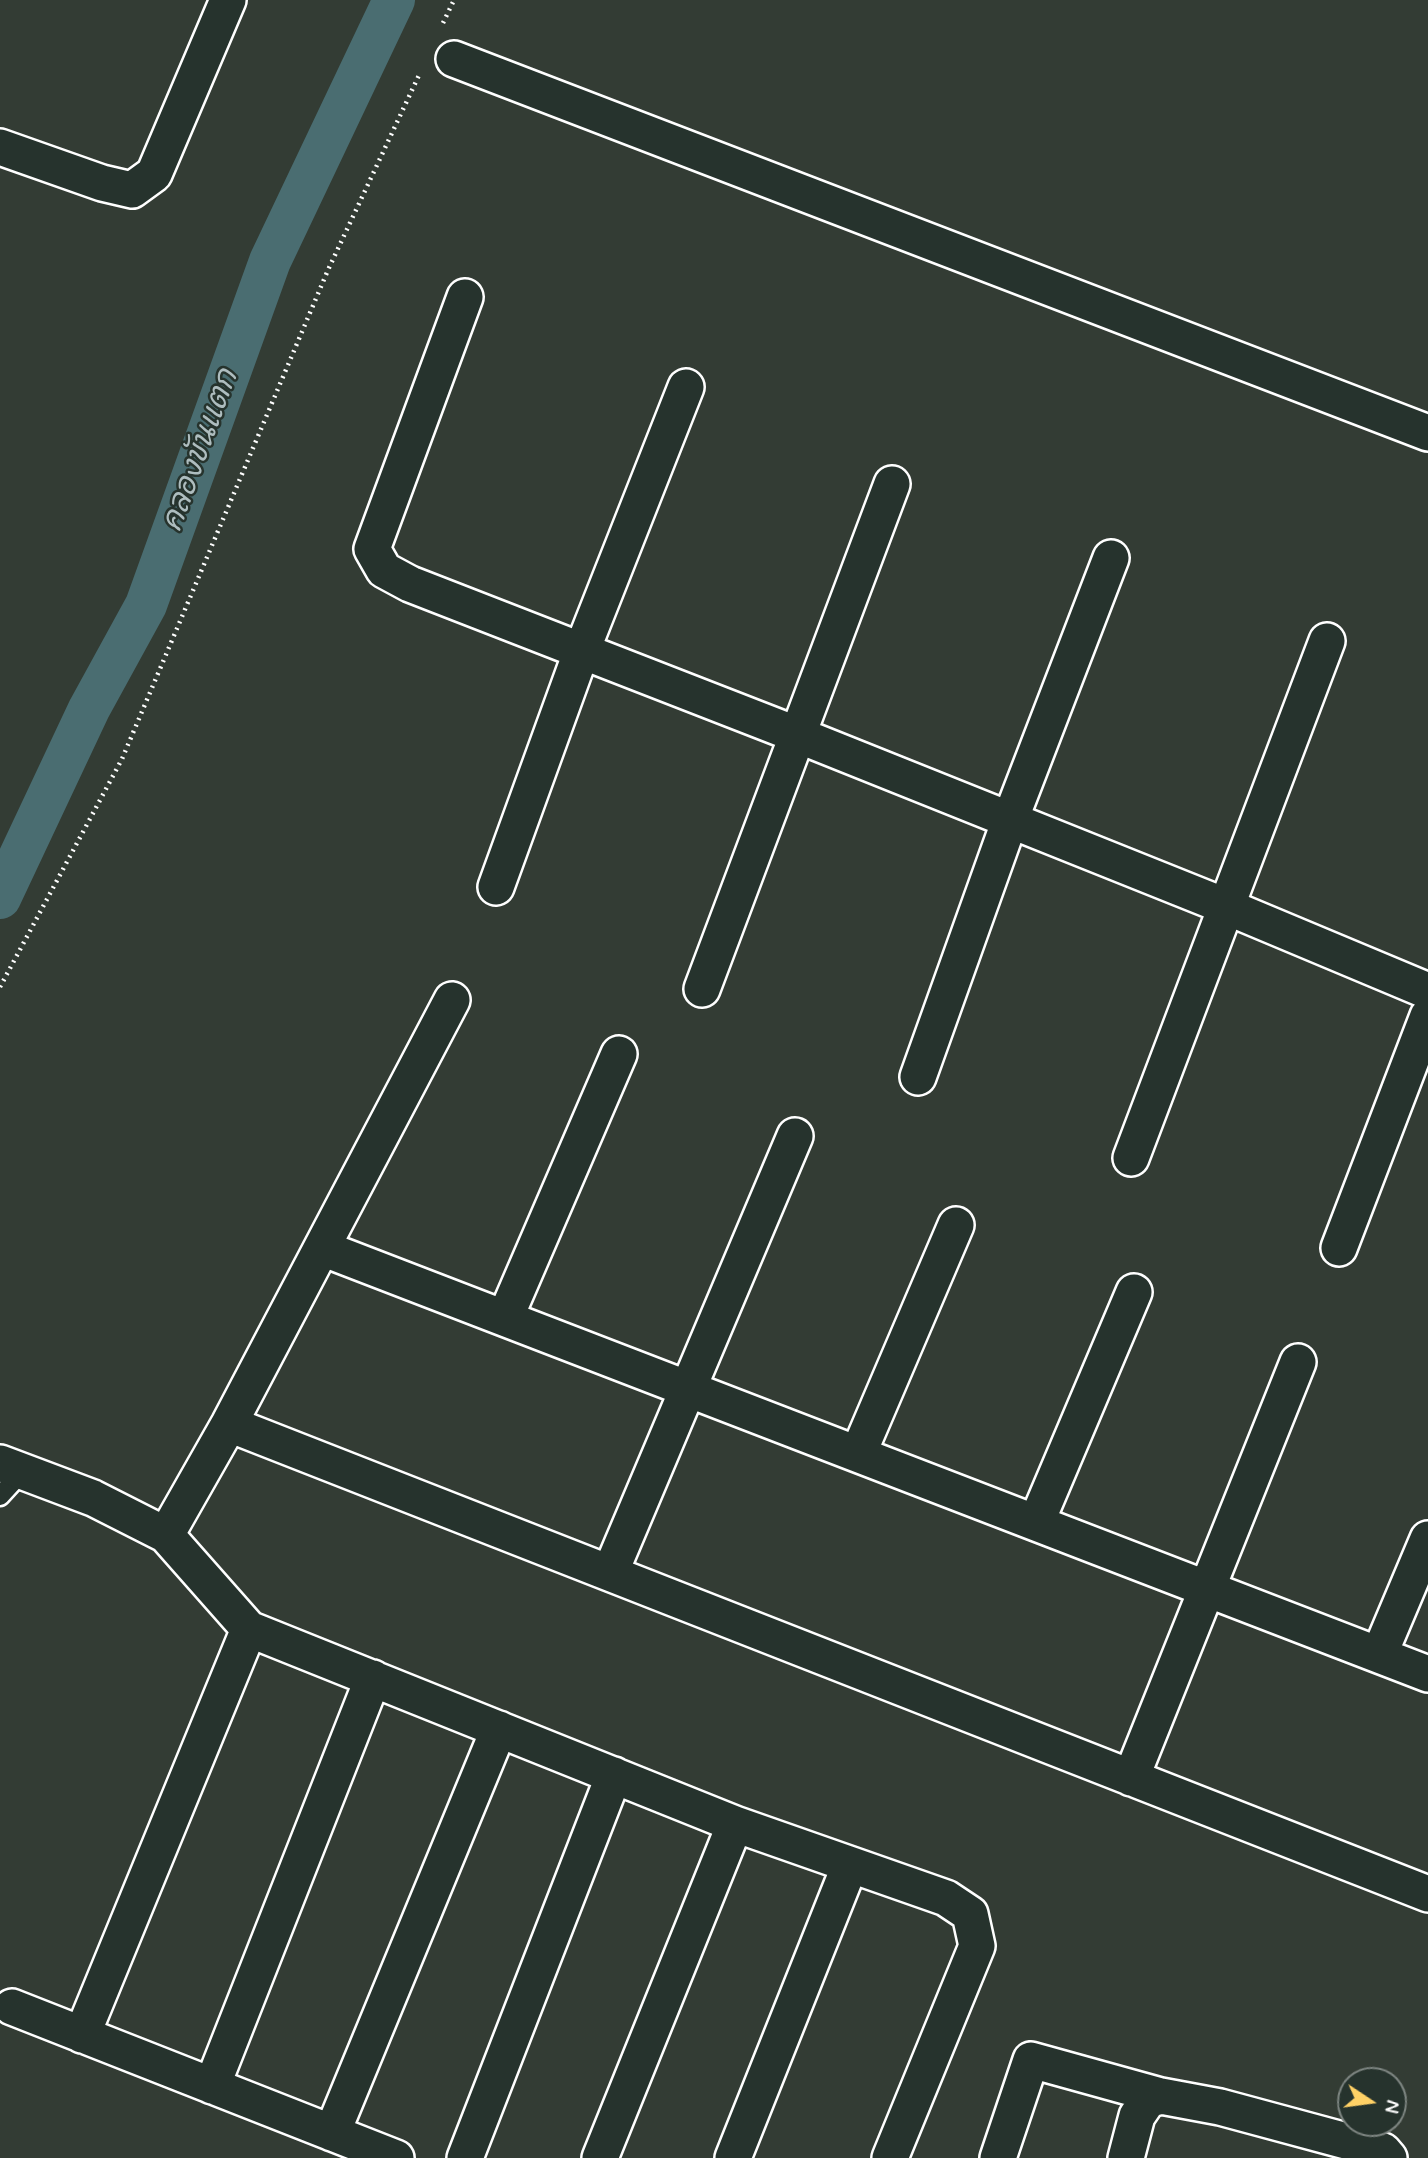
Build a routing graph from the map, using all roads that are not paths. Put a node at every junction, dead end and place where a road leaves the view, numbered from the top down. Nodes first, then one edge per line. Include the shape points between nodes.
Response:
1 (228, 0) edge
2 (440, 60) road end
3 (0, 147) edge
4 (465, 297) dead end
5 (685, 387) dead end
6 (1428, 433) edge
7 (892, 484) dead end
8 (1111, 558) dead end
9 (1327, 641) dead end
10 (582, 650) junction
11 (798, 735) junction
12 (1010, 820) junction
13 (496, 887) dead end
14 (1225, 906) junction
15 (702, 989) dead end
16 (1428, 991) edge
17 (452, 1000) dead end
18 (1428, 1016) edge
19 (619, 1054) dead end
20 (918, 1077) dead end
21 (795, 1136) dead end
22 (1131, 1158) dead end
23 (956, 1225) dead end
24 (322, 1248) junction
25 (1339, 1248) dead end
26 (1134, 1292) dead end
27 (505, 1318) junction
28 (1298, 1362) dead end
29 (688, 1389) junction
30 (229, 1423) junction
31 (858, 1454) junction
32 (7, 1477) edge
33 (1036, 1523) junction
34 (166, 1535) junction
35 (1428, 1539) edge
36 (610, 1573) junction
37 (1207, 1588) junction
38 (249, 1629) junction
39 (1379, 1655) junction
40 (1428, 1674) edge
41 (373, 1678) junction
42 (499, 1729) junction
43 (614, 1775) junction
44 (1131, 1778) junction
45 (735, 1824) junction
46 (850, 1865) junction
47 (1428, 1894) edge
48 (12, 2007) dead end
49 (82, 2035) junction
50 (212, 2086) junction
51 (1160, 2096) junction
52 (332, 2133) junction
53 (396, 2158) edge
54 (465, 2158) edge
55 (600, 2158) edge
56 (733, 2158) edge
57 (890, 2158) edge
58 (998, 2158) edge
59 (1126, 2158) edge
60 (1389, 2158) edge

1 - 3 street via 153,174 132,190
2 - 6 street
4 - 10 street via 372,549 384,570 410,584
5 - 10 street
7 - 11 street
8 - 12 street
9 - 14 street
10 - 11 street
10 - 13 street
11 - 12 street
11 - 15 street
12 - 14 street
12 - 20 street
14 - 16 street
14 - 22 street
17 - 24 street
18 - 25 street
19 - 27 street
21 - 29 street
23 - 31 street
24 - 27 street
24 - 30 street
26 - 33 street
27 - 29 street
28 - 37 street
29 - 31 street
29 - 36 street
30 - 34 street
30 - 36 street
31 - 33 street
32 - 34 street via 93,1498
33 - 37 street
34 - 38 street
35 - 39 street
36 - 44 street
37 - 39 street
37 - 44 street
38 - 41 street
38 - 49 street
39 - 40 street
41 - 42 street
41 - 50 street
42 - 43 street
42 - 52 street
43 - 45 street
43 - 54 street
44 - 47 street
45 - 46 street
45 - 55 street
46 - 56 street
46 - 57 street via 946,1898 970,1914 977,1946
48 - 49 street
49 - 50 street
50 - 52 street
51 - 58 street via 1031,2060
51 - 59 street via 1148,2101 1137,2116
51 - 60 street via 1220,2107 1383,2151
52 - 53 street

